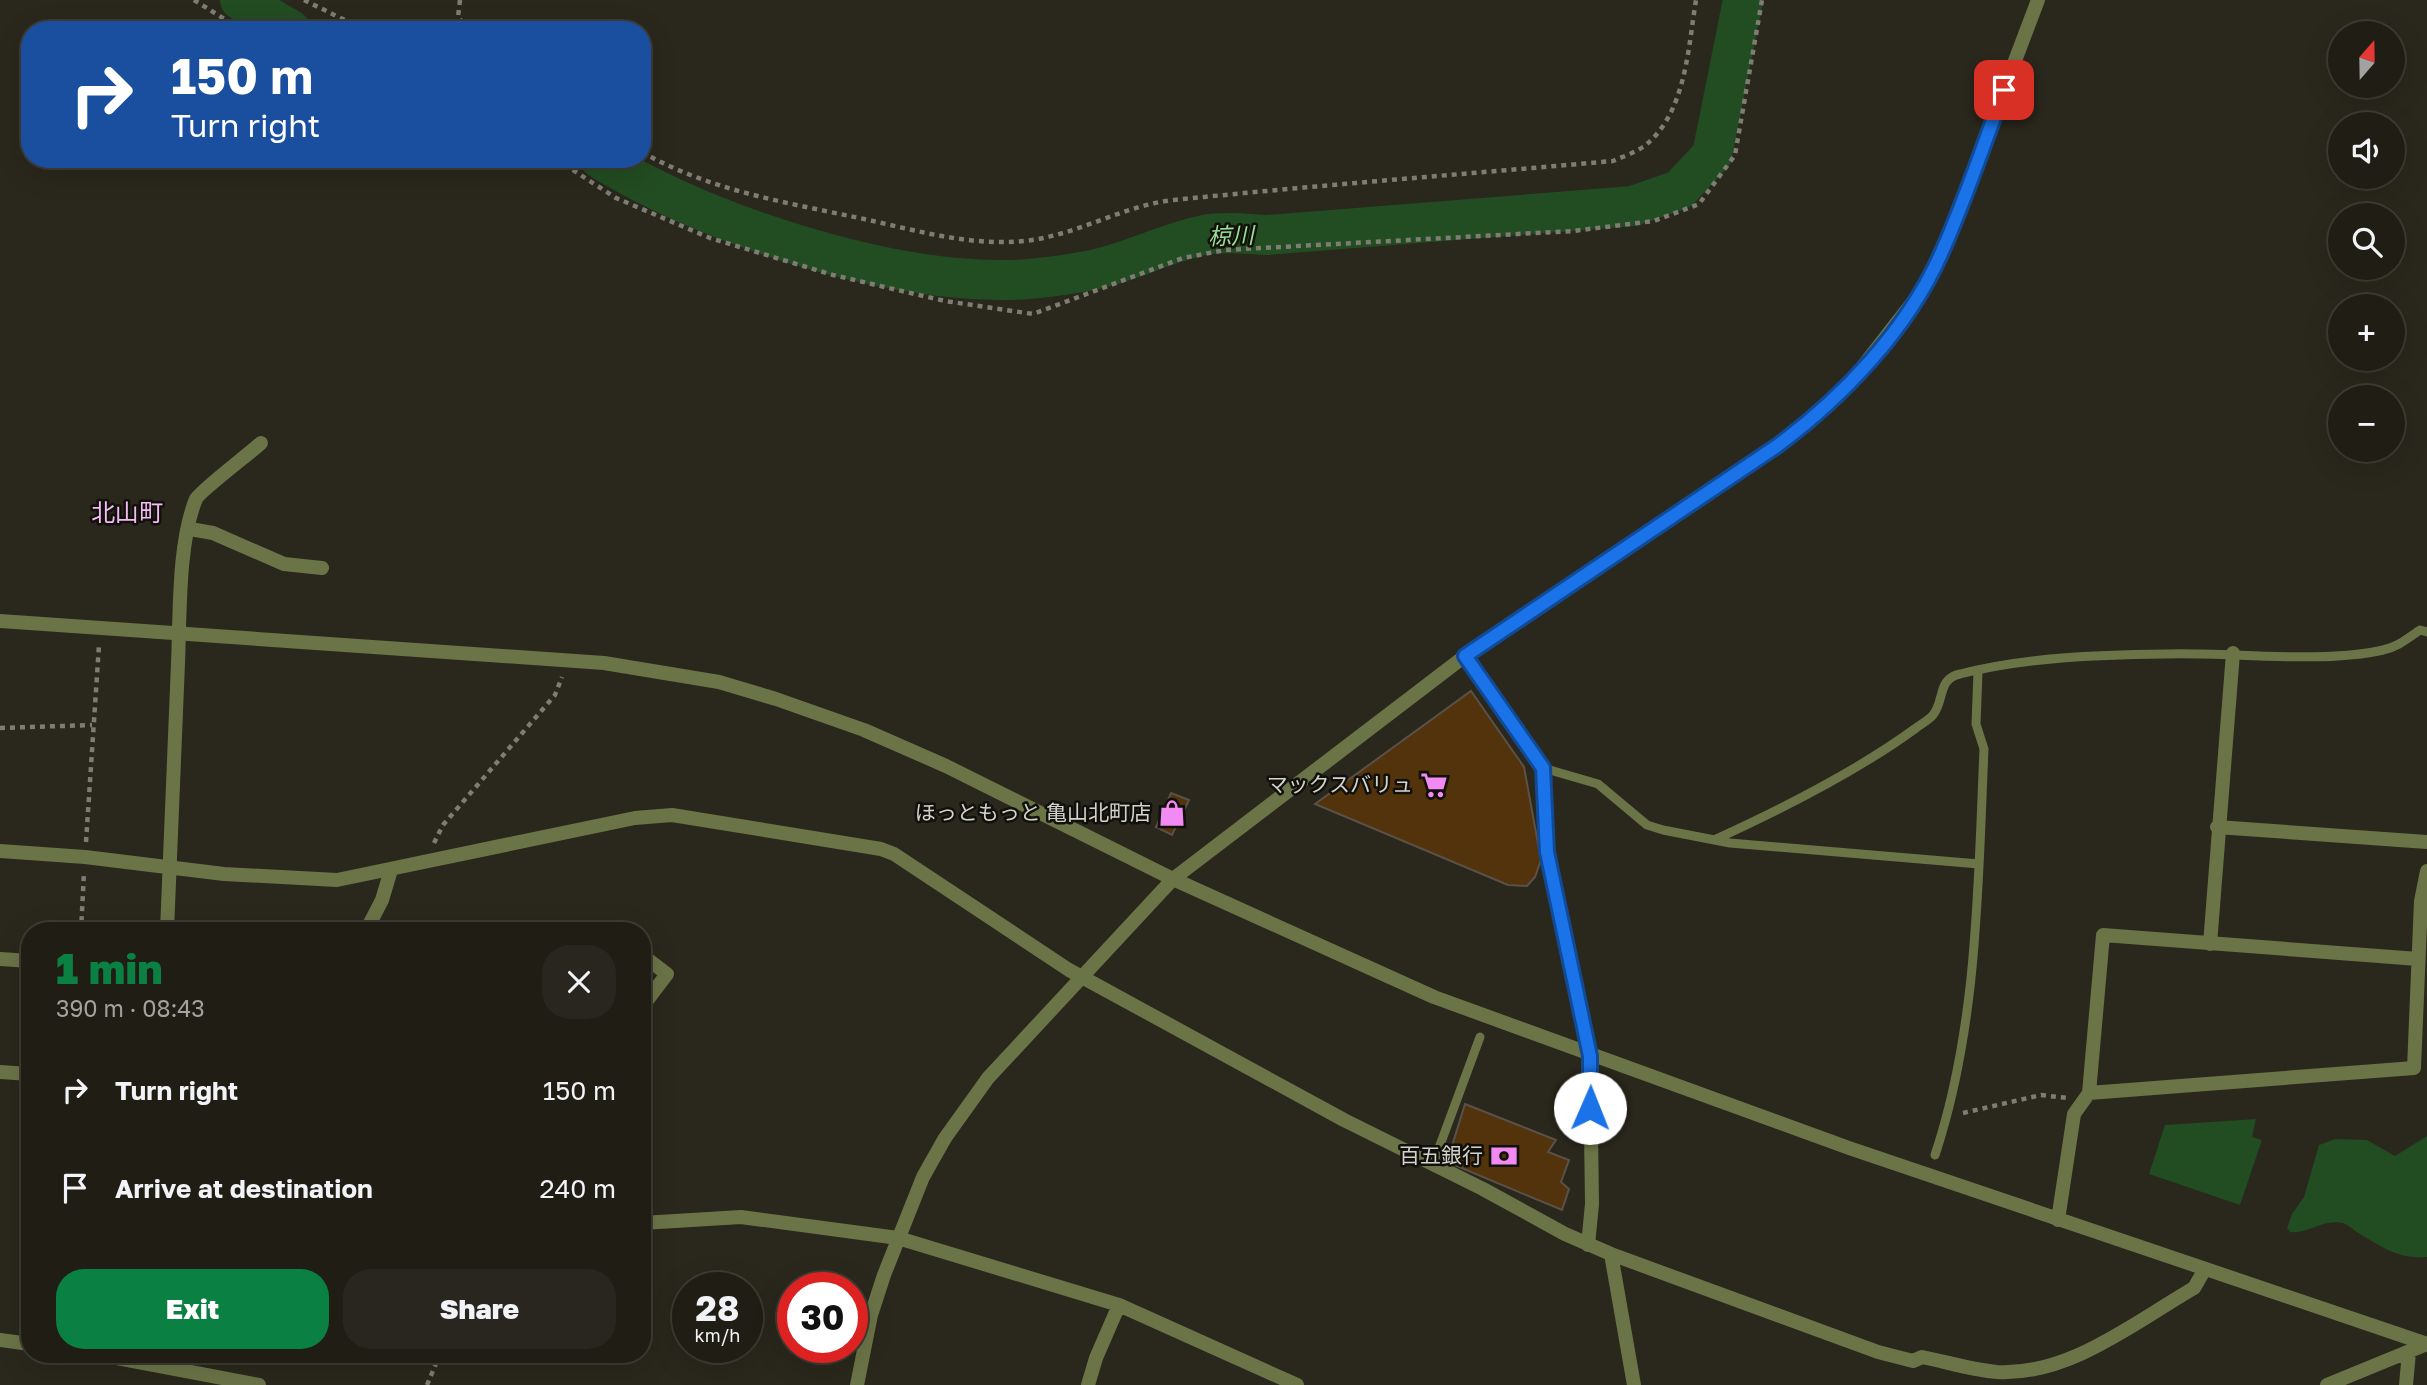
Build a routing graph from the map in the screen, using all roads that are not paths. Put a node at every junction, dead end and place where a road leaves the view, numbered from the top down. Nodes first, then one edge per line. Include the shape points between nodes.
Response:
1 (2038, 0) edge
2 (261, 443) dead end
3 (190, 529) junction
4 (322, 568) dead end
5 (0, 621) edge
6 (2427, 632) edge
7 (179, 633) junction
8 (2233, 653) junction
9 (1465, 656) junction
10 (1978, 672) junction
11 (1543, 768) junction
12 (2217, 827) junction
13 (1716, 839) junction
14 (2427, 842) edge
15 (0, 851) edge
16 (1979, 864) junction
17 (169, 867) junction
18 (391, 870) junction
19 (2427, 871) edge
20 (1172, 878) junction
21 (167, 922) edge
22 (371, 922) edge
23 (2210, 944) junction
24 (0, 959) edge
25 (2418, 959) junction
26 (21, 960) edge
27 (651, 961) edge
28 (1084, 977) junction
29 (651, 995) edge
30 (1480, 1037) dead end
31 (1590, 1056) junction
32 (0, 1072) edge
33 (21, 1073) edge
34 (2087, 1097) junction
35 (1935, 1155) dead end
36 (1433, 1164) junction
37 (2058, 1220) junction
38 (651, 1222) edge
39 (898, 1238) junction
40 (1588, 1245) junction
41 (1611, 1254) junction
42 (2205, 1269) junction
43 (1119, 1305) junction
44 (0, 1339) edge
45 (21, 1342) edge
46 (2427, 1344) edge
47 (2409, 1352) junction
48 (143, 1363) edge
49 (259, 1385) edge
50 (857, 1385) edge
51 (1088, 1385) edge
52 (1297, 1385) edge
53 (1634, 1385) edge
54 (2327, 1385) edge
55 (2406, 1385) edge

1 - 9 street via 1941,256 1916,298 1853,379 1777,446
2 - 3 street via 197,496
3 - 4 street via 213,533 284,564
3 - 7 street
5 - 7 street
6 - 8 lane via 2420,630 2401,644 2382,650 2328,656
7 - 17 street
7 - 20 street via 569,660 719,682 864,730
8 - 10 lane via 2035,660
8 - 12 street
9 - 11 street
9 - 20 street
10 - 13 lane via 1948,678 1933,714 1915,729
10 - 16 lane via 1976,724 1984,749
11 - 13 lane via 1598,784 1647,825
11 - 31 street via 1547,852
12 - 14 street
12 - 23 street
13 - 16 lane
15 - 17 street
16 - 35 lane via 1969,979 1948,1116
17 - 18 street via 337,880
17 - 21 street
18 - 22 street
18 - 28 street via 635,818 672,815 894,854
19 - 25 street
20 - 28 street
20 - 31 street via 1434,997
23 - 25 street
23 - 34 street via 2103,935
24 - 26 street
25 - 34 street via 2414,1068
27 - 29 street via 667,974
28 - 36 street via 1343,1120
28 - 39 street via 963,1110 923,1177
30 - 36 lane
31 - 37 street
31 - 40 street via 1592,1204
32 - 33 street
34 - 37 street via 2074,1114
36 - 40 street
37 - 42 street
38 - 39 street via 741,1217
39 - 43 street
39 - 50 street via 871,1315
40 - 41 street
41 - 42 street via 1878,1352 1997,1372 2029,1370 2081,1354 2193,1287
41 - 53 street
42 - 46 street
43 - 51 street
43 - 52 street
44 - 45 street
46 - 47 street
47 - 54 street
47 - 55 street
48 - 49 street

